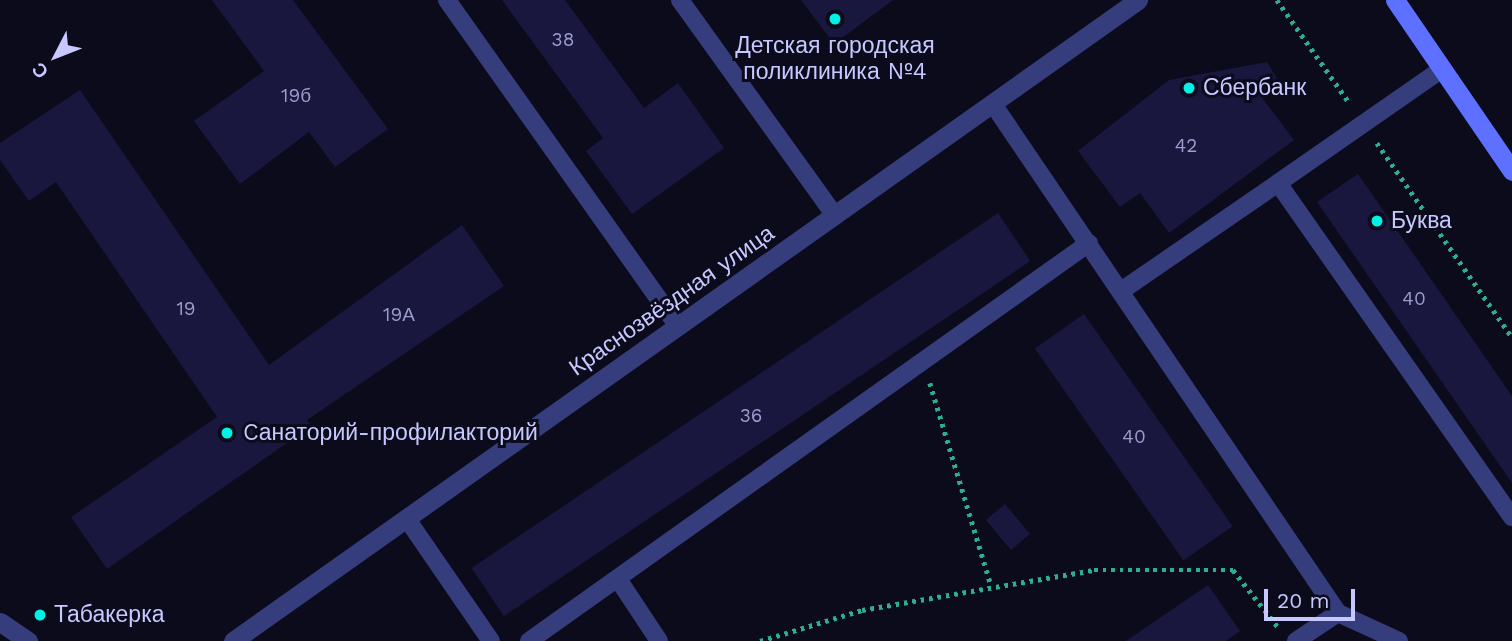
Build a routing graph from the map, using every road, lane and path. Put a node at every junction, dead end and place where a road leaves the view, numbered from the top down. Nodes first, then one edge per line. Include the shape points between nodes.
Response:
1 (447, 0) edge
2 (680, 0) edge
3 (1138, 0) edge
4 (1277, 0) edge
5 (1395, 0) edge
6 (1441, 69) junction
7 (993, 104) junction
8 (1364, 124) junction
9 (1512, 170) edge
10 (1278, 183) junction
11 (835, 216) junction
12 (1089, 243) junction
13 (1121, 290) junction
14 (678, 326) junction
15 (1512, 337) edge
16 (936, 393) dead end
17 (1512, 517) edge
18 (407, 519) junction
19 (618, 579) junction
20 (991, 585) junction
21 (1338, 613) junction
22 (0, 622) edge
23 (1289, 636) edge
24 (28, 641) edge
25 (233, 641) edge
26 (491, 641) edge
27 (529, 641) edge
28 (659, 641) edge
29 (760, 641) edge
30 (1399, 641) edge

1 - 14 lane
2 - 11 lane
3 - 7 street, Краснозвёздная улица
4 - 8 path
5 - 6 main road
6 - 8 lane
6 - 9 main road
7 - 11 street, Краснозвёздная улица
7 - 12 lane
8 - 10 lane
8 - 15 path
10 - 13 lane
10 - 17 lane
11 - 14 street, Краснозвёздная улица
12 - 13 lane
12 - 19 lane
13 - 21 lane
14 - 18 street, Краснозвёздная улица
16 - 20 path
18 - 25 street, Краснозвёздная улица
18 - 26 lane
19 - 27 lane
19 - 28 lane
20 - 23 path via 1094,570 1233,570
20 - 29 path via 862,610
21 - 23 lane
21 - 30 lane
22 - 24 street

